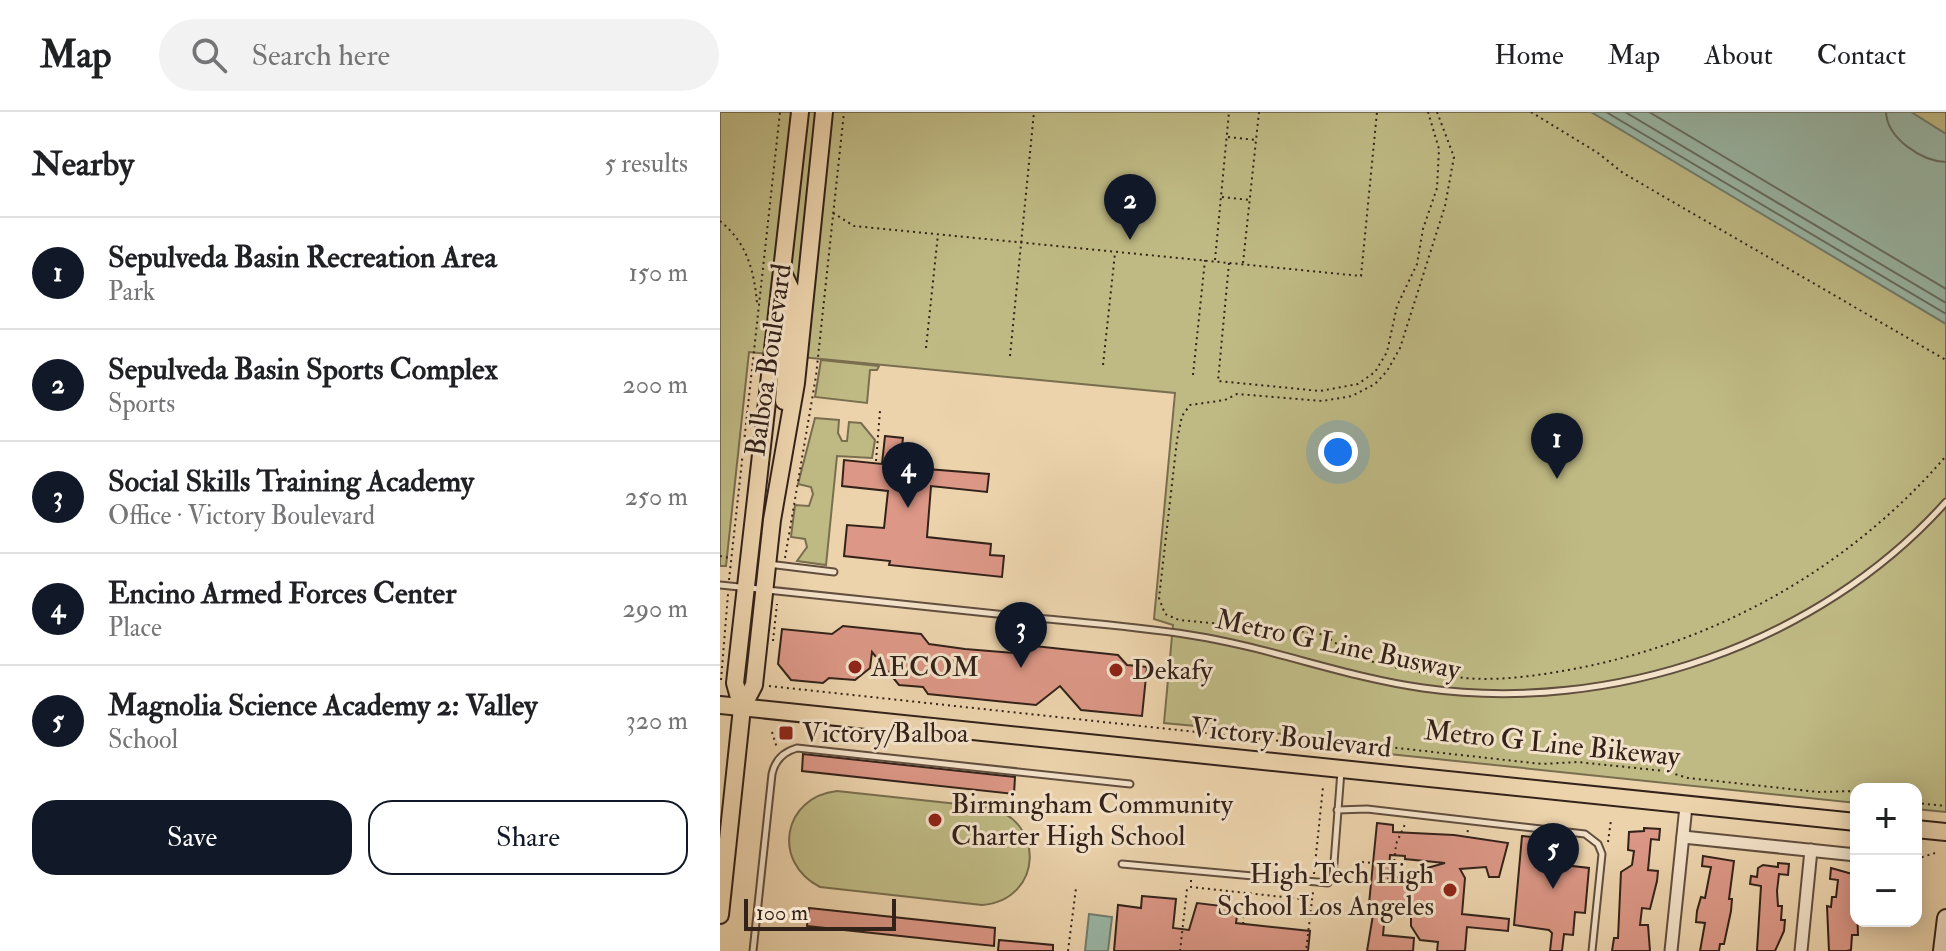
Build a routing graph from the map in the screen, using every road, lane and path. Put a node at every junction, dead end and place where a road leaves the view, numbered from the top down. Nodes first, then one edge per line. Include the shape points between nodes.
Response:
1 (780, 112) edge
2 (800, 112) edge
3 (824, 112) edge
4 (844, 112) edge
5 (1034, 112) edge
6 (1229, 112) edge
7 (1259, 112) edge
8 (1377, 112) edge
9 (1428, 112) edge
10 (1437, 112) edge
11 (1531, 112) edge
12 (1227, 137) junction
13 (1256, 140) junction
14 (1221, 197) junction
15 (1250, 200) junction
16 (833, 213) junction
17 (720, 221) edge
18 (725, 226) junction
19 (720, 230) edge
20 (938, 234) junction
21 (1021, 242) junction
22 (1115, 251) junction
23 (1205, 260) junction
24 (1214, 261) junction
25 (1229, 263) junction
26 (1243, 264) junction
27 (782, 271) junction
28 (757, 308) junction
29 (926, 348) dead end
30 (794, 350) junction
31 (1010, 356) dead end
32 (1946, 360) edge
33 (1103, 365) dead end
34 (1193, 375) dead end
35 (784, 401) dead end
36 (880, 411) dead end
37 (1946, 456) edge
38 (876, 461) dead end
39 (1946, 502) edge
40 (720, 556) edge
41 (731, 559) junction
42 (775, 565) junction
43 (834, 572) dead end
44 (729, 575) dead end
45 (720, 585) edge
46 (745, 588) junction
47 (764, 590) junction
48 (728, 596) dead end
49 (720, 604) edge
50 (728, 605) junction
51 (720, 681) edge
52 (768, 686) dead end
53 (720, 705) edge
54 (742, 708) junction
55 (772, 732) dead end
56 (783, 755) junction
57 (1341, 770) junction
58 (1130, 784) dead end
59 (1323, 787) dead end
60 (1850, 791) edge
61 (1922, 804) edge
62 (1686, 806) junction
63 (1946, 806) edge
64 (1337, 810) junction
65 (1409, 820) dead end
66 (1611, 820) dead end
67 (1850, 821) edge
68 (1468, 826) dead end
69 (1922, 830) edge
70 (1946, 832) edge
71 (1683, 837) junction
72 (1467, 838) dead end
73 (1601, 849) junction
74 (1811, 850) junction
75 (1935, 853) dead end
76 (1850, 854) edge
77 (1922, 857) edge
78 (1362, 862) dead end
79 (1122, 864) dead end
80 (1394, 865) junction
81 (1192, 871) junction
82 (1314, 875) dead end
83 (1399, 876) dead end
84 (722, 878) edge
85 (1076, 888) dead end
86 (1187, 889) dead end
87 (1246, 893) junction
88 (720, 915) edge
89 (1946, 918) edge
90 (1243, 924) dead end
91 (753, 951) edge
92 (1068, 951) edge
93 (1180, 951) edge
94 (1306, 951) edge
95 (1592, 951) edge
96 (1671, 951) edge
97 (1801, 951) edge
98 (1942, 951) edge

1 - 28 path
2 - 27 main road, Balboa Boulevard
3 - 30 main road, Balboa Boulevard
4 - 16 path
5 - 21 path
6 - 12 path
7 - 13 path
8 - 26 path via 1361,276
9 - 25 path via 1439,149 1437,188 1387,352 1366,378 1320,391 1218,381
10 - 37 path via 1454,157 1445,206 1404,335 1387,371 1352,396 1322,401 1237,394 1190,405 1182,416 1159,598 1165,614 1179,620 1317,633 1355,656 1468,678 1595,665 1713,626 1810,576 1872,530
11 - 32 path via 1623,173
12 - 13 path
12 - 14 path
13 - 15 path
14 - 15 path
14 - 24 path
15 - 26 path
16 - 20 path via 854,226
16 - 42 path via 816,376
17 - 18 path
18 - 19 path
18 - 28 path via 750,261
20 - 21 path
20 - 29 path
21 - 22 path
21 - 31 path
22 - 23 path
22 - 33 path
23 - 24 path
23 - 34 path
24 - 25 path
25 - 26 path
27 - 30 main road via 792,292
27 - 46 main road, Balboa Boulevard
28 - 41 path
30 - 35 main road
30 - 42 main road, Balboa Boulevard
36 - 38 path
39 - 47 lane, Metro G Line Busway via 1851,585 1764,636 1650,676 1543,692 1423,688 1192,635
40 - 41 path
41 - 44 path
42 - 43 lane
42 - 47 main road, Balboa Boulevard
45 - 46 lane, Metro G Line Busway
46 - 47 lane, Metro G Line Busway
46 - 54 main road, Balboa Boulevard via 735,683
47 - 54 main road, Balboa Boulevard via 754,685
48 - 50 path
49 - 50 path
50 - 51 path
52 - 60 path, Metro G Line Bikeway via 1327,746 1352,743 1542,764 1577,762 1818,792
53 - 54 main road, Victory Boulevard
54 - 57 main road, Victory Boulevard
54 - 84 main road, Balboa Boulevard
55 - 56 path
56 - 58 lane via 797,748
56 - 91 lane via 772,774
57 - 62 main road, Victory Boulevard
57 - 64 lane
59 - 82 path
61 - 63 path
62 - 67 main road, Victory Boulevard
62 - 71 street
64 - 73 lane via 1577,831 1592,837
64 - 81 lane via 1328,883
65 - 80 path via 1402,825
66 - 73 path via 1610,841
68 - 72 path
69 - 70 main road
71 - 74 street
71 - 96 street
73 - 95 lane
74 - 76 street
74 - 97 street
75 - 77 path
78 - 80 path
79 - 81 lane
80 - 83 path
81 - 87 path via 1191,887
84 - 88 main road, Balboa Boulevard
85 - 92 path
86 - 93 path
87 - 90 path
87 - 94 path via 1302,899 1313,892
89 - 98 main road

